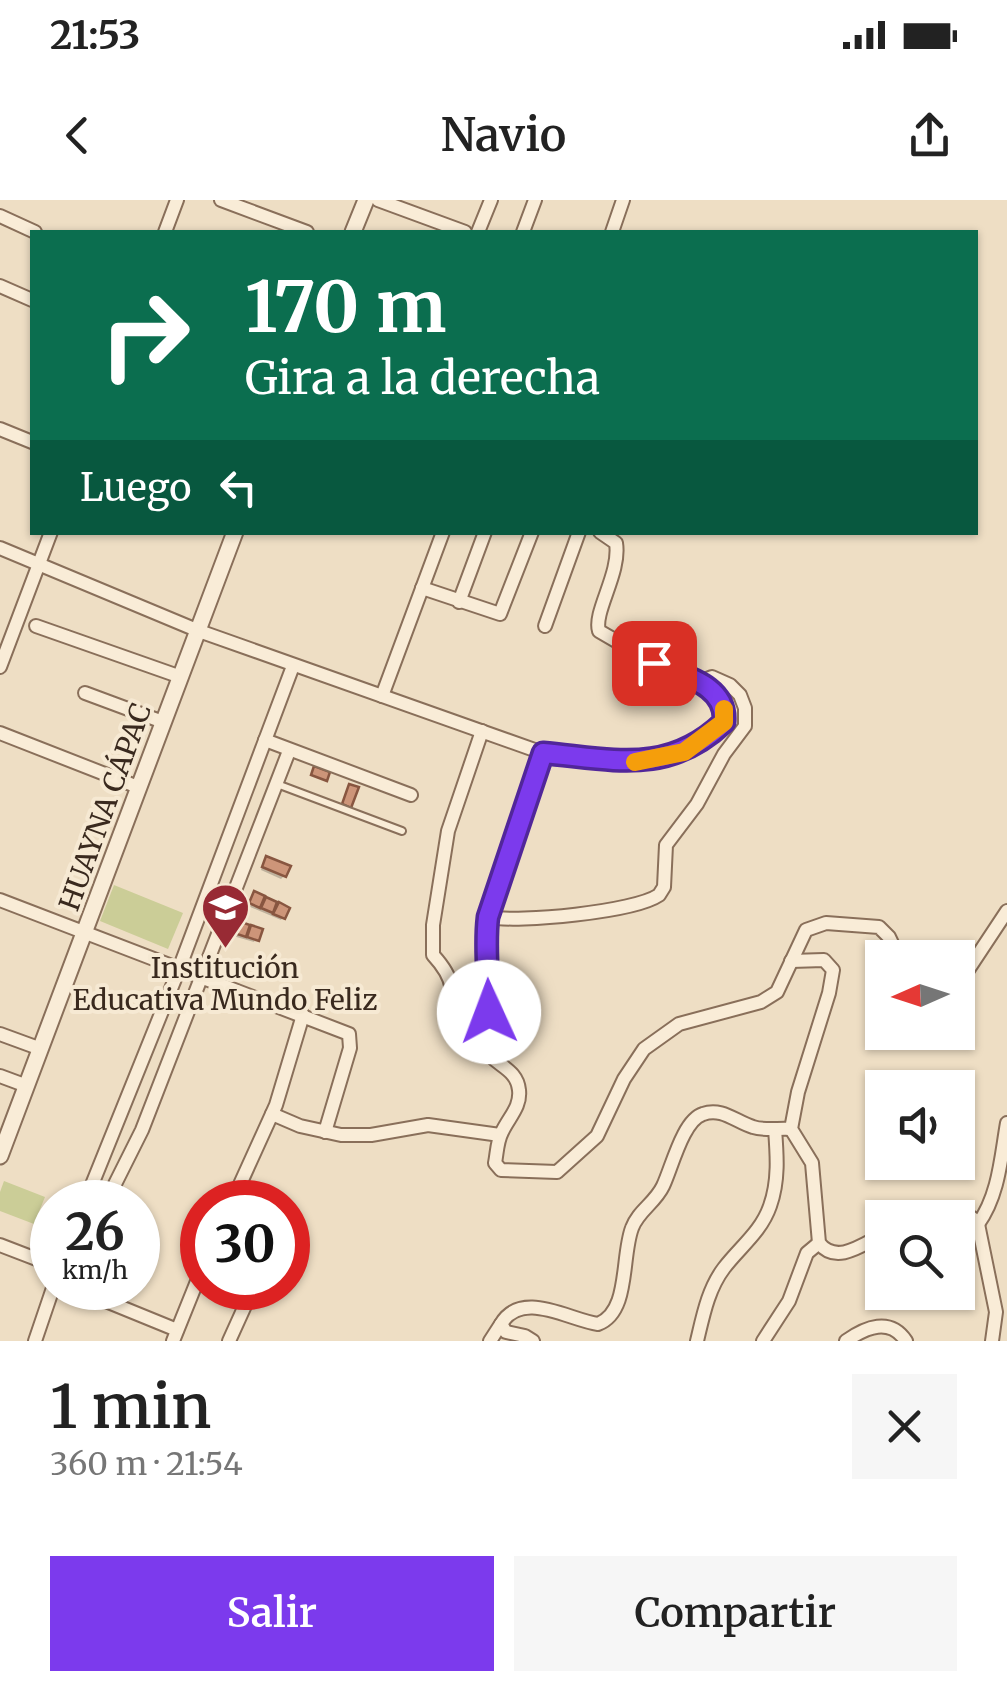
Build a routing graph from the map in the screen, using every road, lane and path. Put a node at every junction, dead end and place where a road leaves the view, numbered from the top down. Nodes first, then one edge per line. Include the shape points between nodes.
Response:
1 (177, 200) edge
2 (221, 200) edge
3 (366, 200) edge
4 (378, 200) edge
5 (491, 200) edge
6 (535, 200) edge
7 (623, 200) edge
8 (0, 216) edge
9 (31, 230) edge
10 (166, 230) edge
11 (303, 230) edge
12 (354, 230) edge
13 (459, 230) edge
14 (479, 230) edge
15 (524, 230) edge
16 (612, 230) edge
17 (0, 286) edge
18 (30, 299) edge
19 (0, 429) edge
20 (30, 441) edge
21 (50, 535) edge
22 (234, 535) edge
23 (442, 535) edge
24 (484, 535) edge
25 (531, 535) edge
26 (578, 535) edge
27 (604, 535) edge
28 (0, 548) edge
29 (40, 565) junction
30 (422, 588) junction
31 (459, 602) junction
32 (36, 626) dead end
33 (545, 626) dead end
34 (6, 630) edge
35 (199, 631) junction
36 (293, 666) junction
37 (0, 667) edge
38 (181, 677) junction
39 (697, 682) junction
40 (86, 693) dead end
41 (382, 696) junction
42 (163, 722) junction
43 (482, 731) junction
44 (0, 733) edge
45 (265, 740) junction
46 (289, 750) junction
47 (543, 753) junction
48 (276, 784) junction
49 (138, 786) junction
50 (412, 795) dead end
51 (402, 831) dead end
52 (0, 900) edge
53 (1007, 911) edge
54 (488, 917) junction
55 (85, 933) junction
56 (890, 940) edge
57 (975, 959) edge
58 (791, 961) junction
59 (179, 969) junction
60 (199, 976) junction
61 (303, 1015) junction
62 (448, 1027) dead end
63 (0, 1034) edge
64 (40, 1049) junction
65 (0, 1076) edge
66 (26, 1086) junction
67 (272, 1114) junction
68 (1007, 1123) edge
69 (775, 1129) junction
70 (791, 1129) junction
71 (324, 1132) junction
72 (500, 1135) junction
73 (0, 1156) edge
74 (94, 1180) edge
75 (117, 1180) edge
76 (242, 1180) edge
77 (975, 1220) edge
78 (978, 1224) junction
79 (819, 1243) junction
80 (865, 1243) edge
81 (0, 1245) edge
82 (30, 1257) edge
83 (46, 1310) edge
84 (121, 1310) edge
85 (185, 1310) edge
86 (243, 1310) edge
87 (501, 1324) junction
88 (175, 1335) edge
89 (35, 1341) edge
90 (229, 1341) edge
91 (490, 1341) edge
92 (533, 1341) edge
93 (697, 1341) edge
94 (763, 1341) edge
95 (846, 1341) edge
96 (906, 1341) edge
97 (992, 1341) edge

1 - 10 street
2 - 11 street
3 - 12 street
4 - 13 street
5 - 14 street
6 - 15 street
7 - 16 street
8 - 9 street
17 - 18 street
19 - 20 street
21 - 29 street
22 - 35 street, HUAYNA CÁPAC
23 - 30 street
24 - 31 street
25 - 31 street via 503,612
26 - 33 street
27 - 39 street via 618,554 596,627
28 - 29 street
29 - 34 street
29 - 35 street
30 - 31 street
30 - 41 street
32 - 38 street
34 - 37 street
35 - 36 street
35 - 38 street, HUAYNA CÁPAC
36 - 41 street
36 - 45 street
38 - 42 street, HUAYNA CÁPAC
39 - 47 street via 719,696 724,722 684,752 642,762
39 - 54 street via 712,677 730,685 744,702 746,720 666,845 659,896 533,920
40 - 42 street
41 - 43 street
42 - 49 street, HUAYNA CÁPAC
43 - 47 street
43 - 62 street via 448,830 433,925 433,955 450,974 454,998
44 - 49 street
45 - 46 street
45 - 59 street
46 - 48 street
46 - 50 street
47 - 54 street
48 - 51 lane
48 - 60 street
49 - 55 street, HUAYNA CÁPAC
52 - 55 street
53 - 57 street
54 - 72 street via 483,1042 516,1076 520,1102
55 - 59 street
55 - 64 street, HUAYNA CÁPAC
56 - 58 street via 879,927 826,923 806,930
58 - 70 street via 824,960 833,977
58 - 72 street via 776,992 761,1002 679,1024 644,1049 597,1136 557,1172 500,1170
59 - 60 street
59 - 74 street
60 - 61 street
60 - 75 street
61 - 67 street
61 - 71 street via 350,1040
63 - 64 street
64 - 66 street, HUAYNA CÁPAC
65 - 66 street
66 - 73 street, HUAYNA CÁPAC
67 - 71 street
67 - 76 street
68 - 78 street via 997,1181
69 - 70 street
69 - 87 street via 720,1112 690,1121 662,1190 636,1217 610,1320 598,1324 558,1311 519,1309
69 - 93 street via 771,1204 712,1286
70 - 79 street via 812,1162
71 - 72 street via 360,1136 428,1125
77 - 78 street
78 - 97 street via 996,1312
79 - 80 street via 839,1254
79 - 94 street via 807,1253 789,1301
81 - 82 street
83 - 89 street
84 - 88 street
85 - 88 street
86 - 90 street
87 - 91 street
87 - 92 street
95 - 96 street via 884,1325

